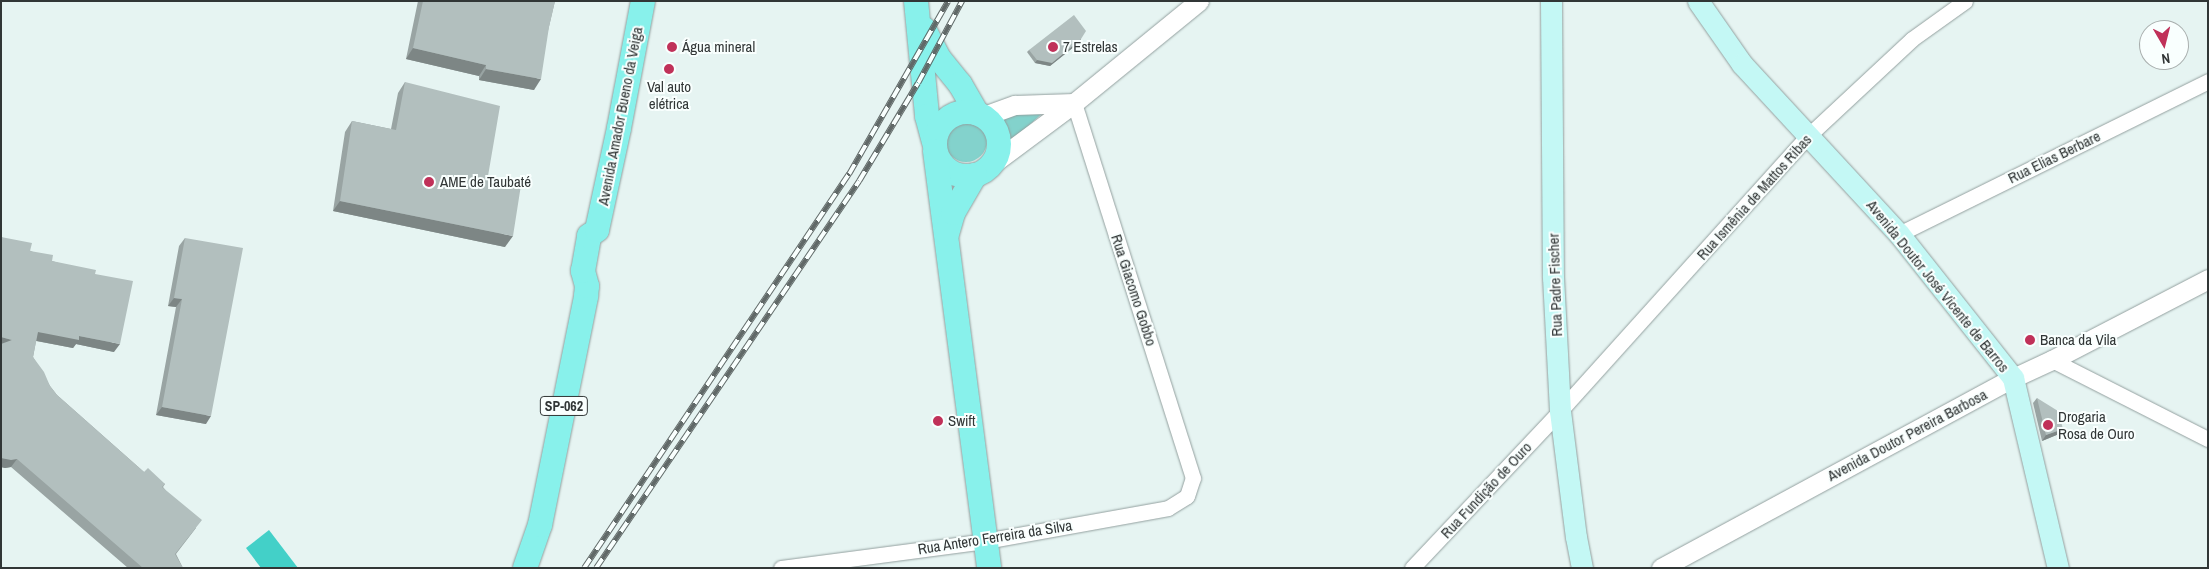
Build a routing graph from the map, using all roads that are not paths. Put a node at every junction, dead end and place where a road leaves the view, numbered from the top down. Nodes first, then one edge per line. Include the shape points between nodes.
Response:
1 (643, 1) edge
2 (1199, 1) edge
3 (1551, 1) edge
4 (1698, 1) edge
5 (1965, 1) edge
6 (917, 10) edge
7 (2208, 81) edge
8 (1074, 102) junction
9 (980, 114) junction
10 (1808, 136) junction
11 (935, 146) junction
12 (984, 170) junction
13 (946, 234) junction
14 (1899, 234) junction
15 (2208, 279) edge
16 (2052, 360) junction
17 (2013, 378) junction
18 (1560, 411) junction
19 (2208, 439) edge
20 (1193, 478) joint
21 (985, 541) junction
22 (525, 568) edge
23 (780, 568) edge
24 (989, 568) edge
25 (1412, 568) edge
26 (1582, 568) edge
27 (1661, 568) edge
28 (2058, 568) edge

1 - 22 main road, Avenida Amador Bueno da Veiga / SP-062 via 597,230 602,239 596,276 587,286 540,525
2 - 8 street
3 - 18 main road, Rua Padre Fischer via 1553,277
4 - 10 main road, Avenida Doutor José Vicente de Barros via 1742,64
5 - 10 street, Rua Ismênia de Mattos Ribas via 1912,38
6 - 9 main road via 938,57
6 - 11 main road via 927,116
7 - 14 street, Rua Elias Berbare
8 - 9 street via 1015,105
8 - 12 street
8 - 20 street, Rua Giacomo Gobbo
9 - 11 main road via 967,111 948,117 936,132
9 - 12 main road via 994,125 998,134 998,155
10 - 14 main road, Avenida Doutor José Vicente de Barros
10 - 18 street, Rua Ismênia de Mattos Ribas
11 - 12 main road via 939,161 950,171 965,176
11 - 13 main road
12 - 13 main road via 953,213
13 - 21 main road
14 - 17 main road, Avenida Doutor José Vicente de Barros
15 - 16 street, Avenida Doutor Pereira Barbosa
16 - 17 street, Avenida Doutor Pereira Barbosa
16 - 19 street
17 - 27 street, Avenida Doutor Pereira Barbosa
17 - 28 main road, Avenida Doutor José Vicente de Barros
18 - 25 street, Rua Fundição de Ouro
18 - 26 main road, Rua Padre Fischer
20 - 21 street, Rua Antero Ferreira da Silva via 1187,496 1168,508
21 - 23 street, Rua Antero Ferreira da Silva
21 - 24 main road

